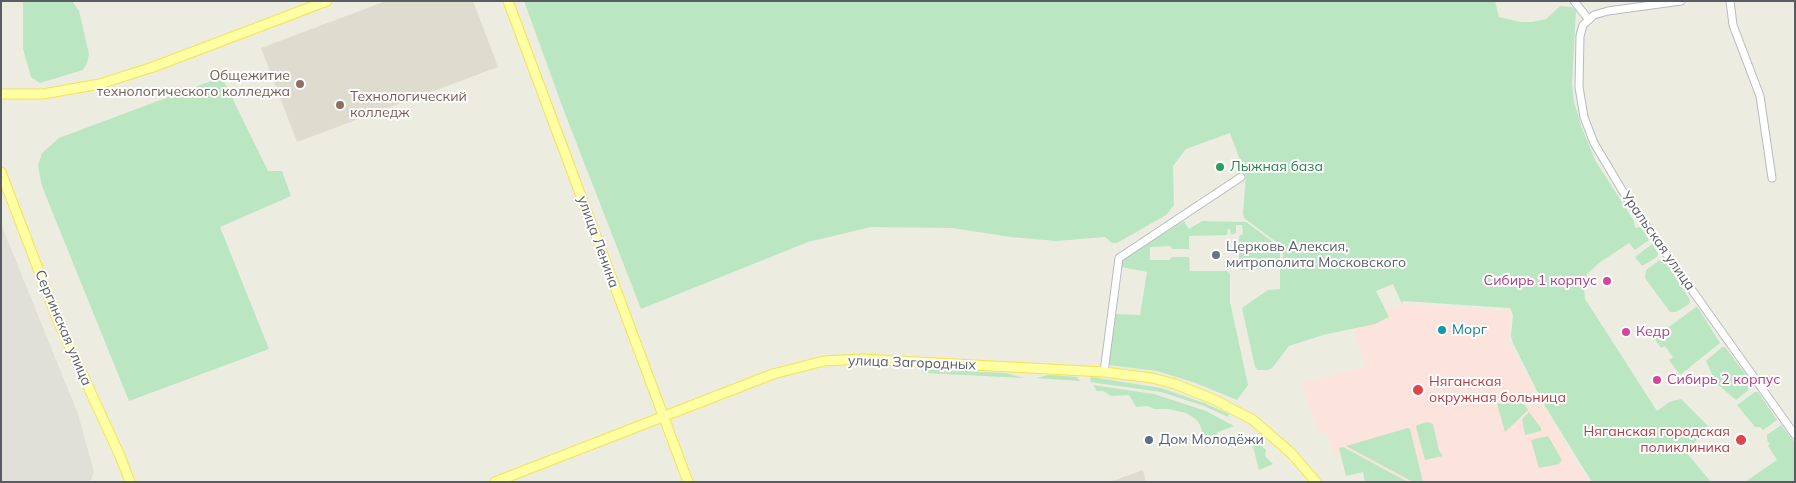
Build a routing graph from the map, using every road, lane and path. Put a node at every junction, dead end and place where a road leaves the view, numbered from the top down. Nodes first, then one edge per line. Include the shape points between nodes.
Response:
1 (327, 1) edge
2 (508, 1) edge
3 (1574, 1) edge
4 (1681, 1) edge
5 (1730, 1) edge
6 (1589, 20) junction
7 (1, 94) edge
8 (1, 172) edge
9 (1241, 177) dead end
10 (1772, 178) dead end
11 (1104, 372) junction
12 (664, 416) junction
13 (1795, 435) edge
14 (130, 482) edge
15 (495, 482) edge
16 (688, 482) edge
17 (1316, 482) edge

1 - 7 main road via 108,82 43,94
2 - 12 main road, улица Ленина
3 - 6 street
4 - 6 street via 1608,11
5 - 10 street via 1733,25 1760,96
6 - 13 street, Уральская улица via 1583,25 1580,42 1580,96 1594,143 1632,206
8 - 14 main road, Сергинская улица via 58,321
9 - 11 street via 1118,258
11 - 12 main road, улица Загородных via 837,360 773,374
11 - 17 main road, улица Загородных via 1174,384 1233,409 1272,435
12 - 15 main road, улица Загородных
12 - 16 main road, улица Ленина

